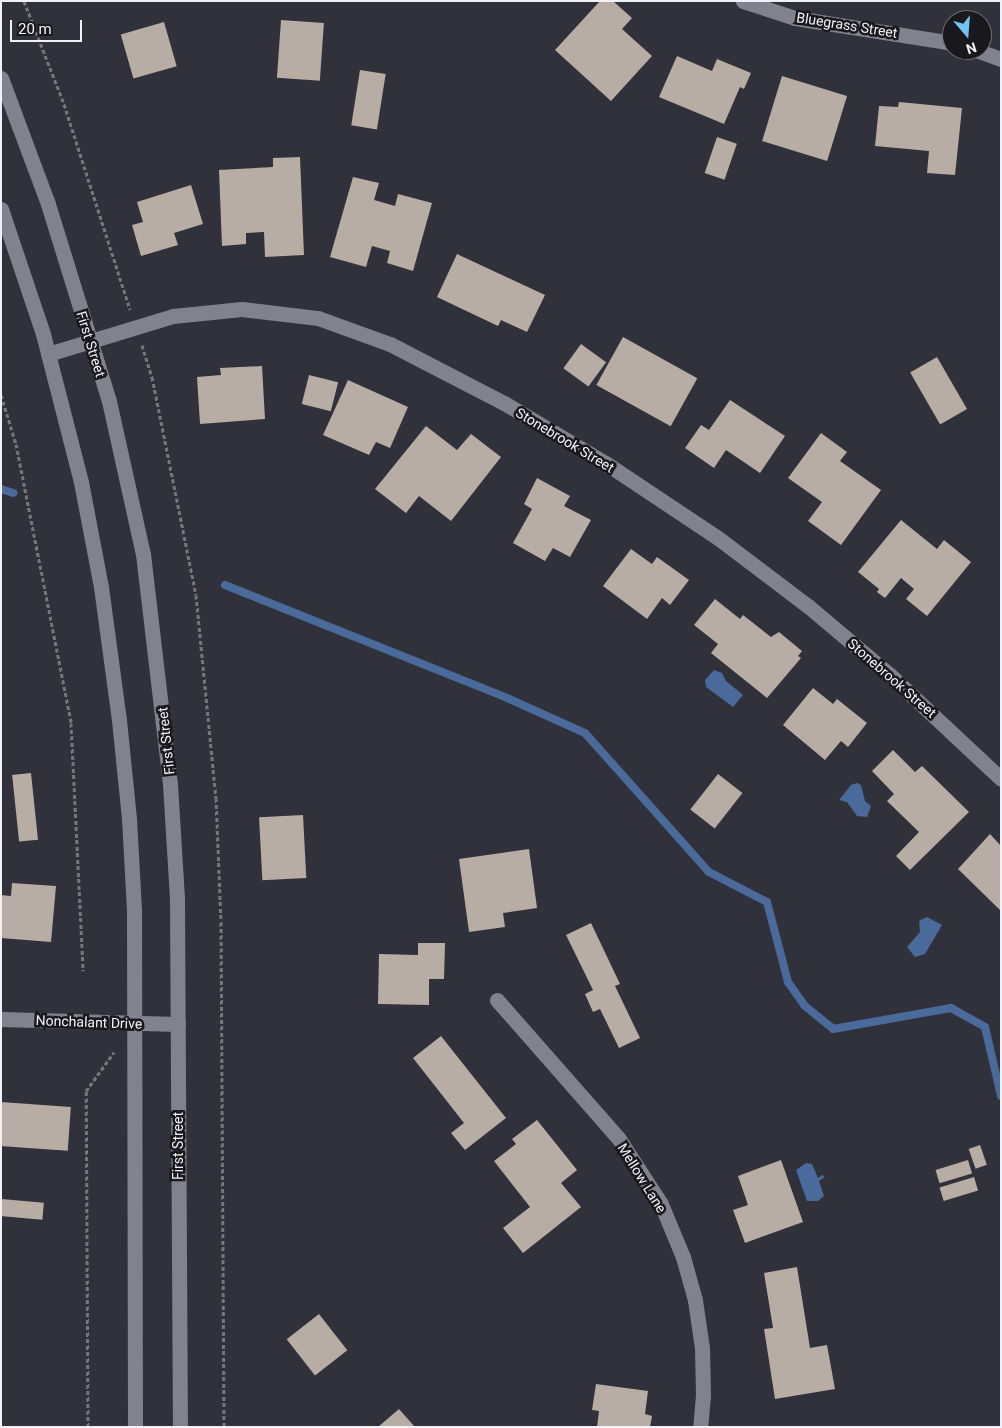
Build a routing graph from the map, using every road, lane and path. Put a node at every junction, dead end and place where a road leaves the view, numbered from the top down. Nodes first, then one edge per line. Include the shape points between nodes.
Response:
1 (743, 1) edge
2 (942, 41) edge
3 (1, 78) edge
4 (1, 209) edge
5 (90, 340) junction
6 (48, 354) junction
7 (1, 395) edge
8 (1001, 779) edge
9 (83, 971) dead end
10 (497, 1000) dead end
11 (1, 1019) edge
12 (134, 1023) junction
13 (178, 1024) junction
14 (88, 1427) edge
15 (136, 1427) edge
16 (180, 1427) edge
17 (700, 1427) edge

1 - 2 main road, Bluegrass Street via 795,18
3 - 5 main road, First Street via 48,204
4 - 6 main road
5 - 6 main road, Stonebrook Street
5 - 8 main road, Stonebrook Street via 172,316 242,309 318,318 390,344 504,403 607,464 718,538 808,606 890,675
5 - 13 main road, First Street via 109,401 144,564 170,784 177,898
6 - 12 main road via 81,482 101,587 119,720 134,900
7 - 9 path via 16,444 71,723
10 - 17 main road, Mellow Lane via 618,1140 661,1204 683,1257 695,1300 702,1348
11 - 12 main road, Nonchalant Drive
12 - 13 main road, Nonchalant Drive
12 - 14 path via 86,1091
12 - 15 main road
13 - 16 main road, First Street

